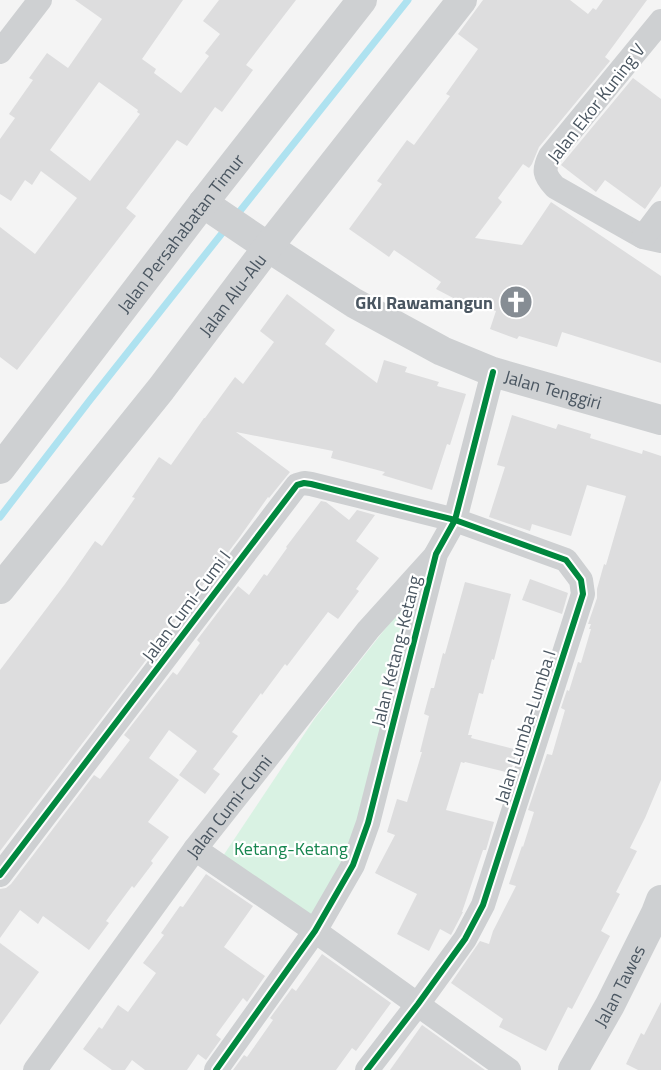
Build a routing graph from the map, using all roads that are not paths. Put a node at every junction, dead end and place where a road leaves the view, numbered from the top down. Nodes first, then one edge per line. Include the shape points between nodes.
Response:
1 (40, 0) edge
2 (362, 0) edge
3 (462, 0) edge
4 (661, 21) edge
5 (0, 52) edge
6 (210, 207) junction
7 (661, 213) edge
8 (652, 239) edge
9 (259, 241) junction
10 (493, 372) junction
11 (661, 420) edge
12 (0, 469) edge
13 (455, 520) junction
14 (436, 554) junction
15 (0, 589) edge
16 (195, 849) junction
17 (0, 875) edge
18 (661, 900) edge
19 (315, 931) junction
20 (418, 1004) junction
21 (35, 1070) edge
22 (216, 1070) edge
23 (367, 1070) edge
24 (509, 1070) edge
25 (573, 1070) edge

1 - 5 street
2 - 6 street, Jalan Persahabatan Timur
3 - 9 street, Jalan Alu-Alu
4 - 8 street, Jalan Ekor Kuning V via 550,156 545,170 555,187
6 - 9 street, Jalan Tenggiri
6 - 12 street, Jalan Persahabatan Timur
7 - 8 street
9 - 10 street, Jalan Tenggiri via 354,303 442,351
9 - 15 street, Jalan Alu-Alu via 161,389
10 - 11 street, Jalan Tenggiri
10 - 13 street, Jalan Ketang-Ketang
13 - 14 street, Jalan Ketang-Ketang
13 - 17 street, Jalan Cumi-Cumi I via 311,484 297,485
13 - 20 street, Jalan Lumba-Lumba I via 566,560 581,580 584,594 483,905 465,939
14 - 16 street, Jalan Cumi-Cumi via 368,630
14 - 19 street, Jalan Ketang-Ketang via 368,823 353,865
16 - 19 street
16 - 21 street, Jalan Cumi-Cumi
18 - 25 street, Jalan Tawes
19 - 20 street
19 - 22 street, Jalan Ketang-Ketang
20 - 23 street, Jalan Lumba-Lumba I
20 - 24 street

